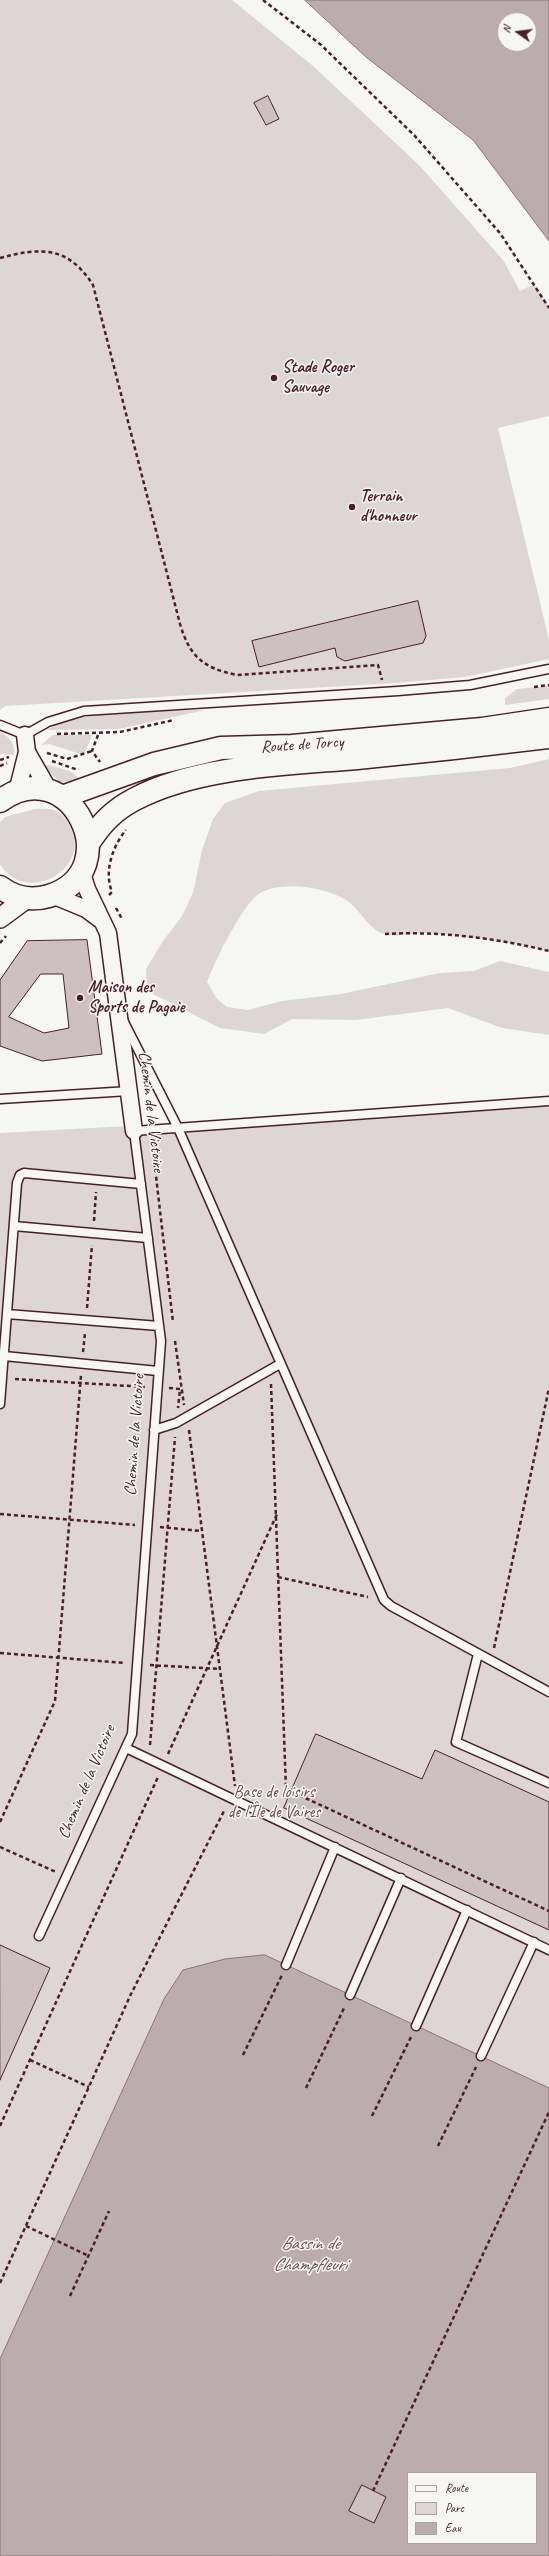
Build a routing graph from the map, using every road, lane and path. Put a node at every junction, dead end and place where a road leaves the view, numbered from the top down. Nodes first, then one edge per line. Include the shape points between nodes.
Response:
1 (263, 0) edge
2 (0, 258) edge
3 (549, 308) edge
4 (549, 669) edge
5 (385, 692) junction
6 (177, 719) dead end
7 (549, 719) edge
8 (0, 725) edge
9 (25, 735) junction
10 (98, 735) junction
11 (549, 737) edge
12 (92, 751) junction
13 (27, 752) junction
14 (100, 766) dead end
15 (56, 794) junction
16 (9, 796) edge
17 (132, 826) dead end
18 (88, 844) junction
19 (81, 870) junction
20 (0, 887) edge
21 (104, 893) dead end
22 (52, 895) junction
23 (26, 898) junction
24 (0, 918) edge
25 (102, 921) junction
26 (385, 934) dead end
27 (549, 951) edge
28 (119, 1013) junction
29 (129, 1091) junction
30 (0, 1099) edge
31 (549, 1101) edge
32 (178, 1128) junction
33 (141, 1130) junction
34 (97, 1179) junction
35 (141, 1184) junction
36 (14, 1226) junction
37 (93, 1233) junction
38 (148, 1238) junction
39 (7, 1314) junction
40 (86, 1320) junction
41 (159, 1326) junction
42 (174, 1327) dead end
43 (175, 1335) dead end
44 (4, 1356) junction
45 (82, 1363) junction
46 (280, 1364) junction
47 (158, 1370) junction
48 (270, 1370) junction
49 (2, 1378) junction
50 (81, 1382) junction
51 (157, 1388) junction
52 (549, 1388) edge
53 (180, 1389) junction
54 (0, 1404) edge
55 (186, 1417) junction
56 (176, 1423) junction
57 (154, 1430) junction
58 (277, 1513) junction
59 (0, 1514) edge
60 (70, 1521) junction
61 (148, 1526) junction
62 (167, 1528) junction
63 (201, 1531) junction
64 (278, 1577) junction
65 (384, 1600) junction
66 (217, 1646) junction
67 (0, 1653) edge
68 (478, 1654) junction
69 (58, 1658) junction
70 (491, 1661) junction
71 (138, 1664) junction
72 (156, 1666) junction
73 (207, 1669) junction
74 (220, 1669) junction
75 (549, 1692) edge
76 (126, 1748) junction
77 (148, 1759) junction
78 (162, 1766) junction
79 (549, 1783) edge
80 (231, 1796) junction
81 (0, 1822) edge
82 (0, 1847) edge
83 (335, 1847) junction
84 (66, 1877) junction
85 (401, 1878) junction
86 (467, 1910) junction
87 (549, 1911) edge
88 (39, 1936) dead end
89 (534, 1942) junction
90 (549, 1950) edge
91 (286, 1965) joint
92 (350, 1995) joint
93 (416, 2026) joint
94 (243, 2055) dead end
95 (481, 2056) joint
96 (30, 2060) junction
97 (89, 2086) junction
98 (306, 2088) dead end
99 (549, 2112) edge
100 (372, 2116) dead end
101 (0, 2126) edge
102 (438, 2146) dead end
103 (109, 2211) dead end
104 (26, 2226) junction
105 (89, 2256) junction
106 (0, 2283) edge
107 (70, 2296) dead end
108 (373, 2491) dead end

1 - 3 path via 320,44 414,135 500,233
2 - 5 path via 22,252 48,251 74,262 93,285 180,624 185,641 197,658 218,671 237,675 378,665
4 - 5 lane via 470,684
5 - 9 lane via 84,711 48,722
6 - 10 path
7 - 15 main road, Route de Torcy via 482,730 307,745 221,748 154,764
8 - 9 lane
9 - 10 path
9 - 13 street
10 - 12 path
11 - 18 main road, Route de Torcy via 444,750 266,766 210,775 157,790 131,801 111,813
12 - 13 path via 66,759 47,753
12 - 14 path
13 - 15 street
13 - 16 street
15 - 16 main road via 37,789
15 - 18 main road via 71,804 84,822
17 - 21 path via 117,842 108,882 112,892 107,897
18 - 19 main road via 87,856
19 - 22 main road via 70,885
19 - 25 street, Chemin de la Victoire
20 - 23 main road via 9,893
22 - 23 main road
22 - 25 street via 86,909
23 - 24 street
25 - 28 street, Chemin de la Victoire via 108,933
26 - 27 path via 418,932 476,936
28 - 29 street, Chemin de la Victoire
28 - 32 lane
29 - 30 lane
29 - 33 street, Chemin de la Victoire
31 - 32 lane
32 - 33 lane
32 - 46 lane
33 - 35 lane, Chemin de la Victoire
33 - 42 path via 152,1145
34 - 35 lane
34 - 36 lane via 24,1173 20,1175 17,1182
34 - 37 path
35 - 38 lane, Chemin de la Victoire
36 - 37 lane
36 - 39 lane
37 - 38 lane
37 - 40 path
38 - 41 lane, Chemin de la Victoire
39 - 40 lane
39 - 44 lane
40 - 41 lane
40 - 45 path
41 - 47 lane, Chemin de la Victoire via 161,1341
43 - 53 path
44 - 45 lane
44 - 49 lane
45 - 47 lane
45 - 50 path
46 - 48 lane
46 - 65 lane
47 - 51 lane, Chemin de la Victoire
48 - 55 lane
48 - 58 path
49 - 50 path
49 - 54 lane
50 - 51 path
50 - 60 path
51 - 53 path
51 - 57 lane, Chemin de la Victoire
52 - 70 path
53 - 55 path
53 - 56 path
55 - 56 lane
55 - 63 path
56 - 57 lane
56 - 62 path
57 - 61 lane, Chemin de la Victoire
58 - 64 path
58 - 66 path
59 - 60 path
60 - 61 path
60 - 69 path
61 - 62 path
61 - 71 lane, Chemin de la Victoire
62 - 63 path
62 - 72 path
63 - 66 path
64 - 65 path
64 - 87 path via 286,1789
65 - 68 lane
66 - 73 path
66 - 74 path
67 - 69 path
68 - 70 lane
68 - 79 lane via 456,1742
69 - 71 path
69 - 81 path via 55,1701
70 - 75 lane
71 - 72 path
71 - 76 lane, Chemin de la Victoire via 132,1734
72 - 73 path
72 - 77 path
73 - 74 path
73 - 78 path
74 - 80 path via 235,1786
76 - 77 lane
76 - 84 lane, Chemin de la Victoire
77 - 78 lane
78 - 80 lane
78 - 96 path
80 - 83 lane
80 - 97 path via 130,1994
82 - 84 path
83 - 85 lane
83 - 91 lane
84 - 88 lane, Chemin de la Victoire
85 - 86 lane
85 - 92 lane
86 - 89 lane
86 - 93 lane
89 - 90 lane
89 - 95 lane
91 - 94 path
92 - 98 path
93 - 100 path
95 - 102 path
96 - 97 path
96 - 101 path
97 - 104 path
99 - 108 path
103 - 105 path
104 - 105 path
104 - 106 path
105 - 107 path

